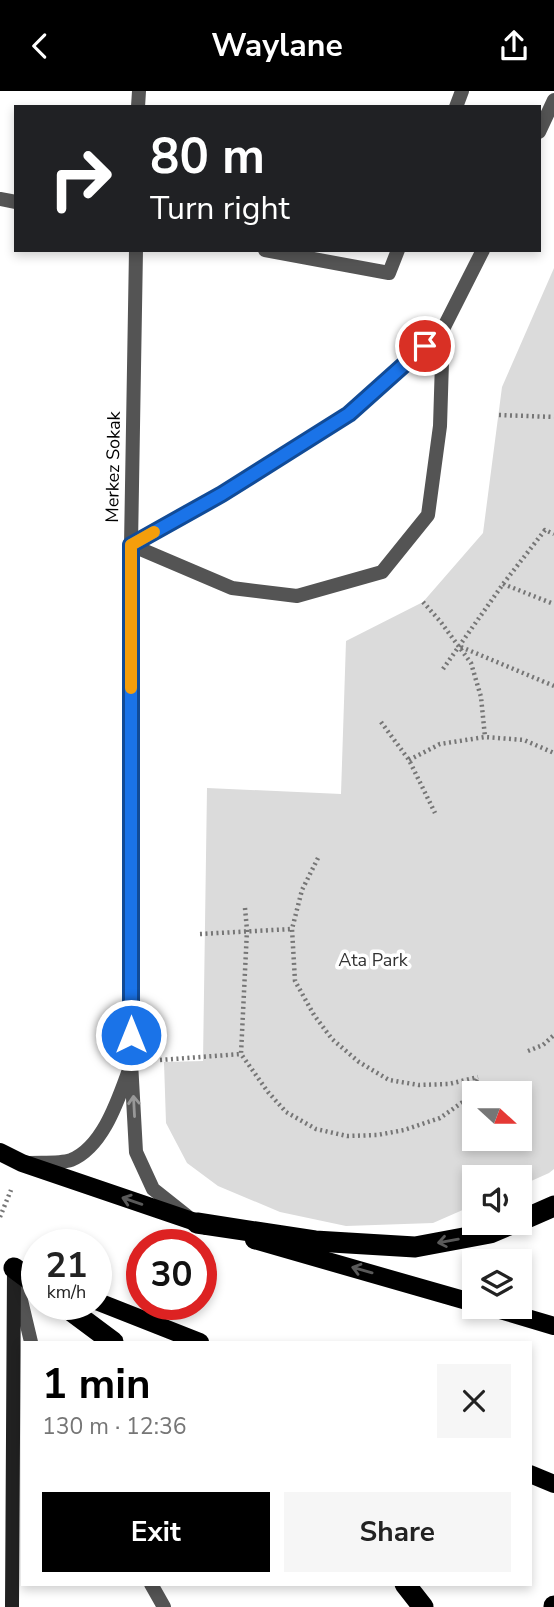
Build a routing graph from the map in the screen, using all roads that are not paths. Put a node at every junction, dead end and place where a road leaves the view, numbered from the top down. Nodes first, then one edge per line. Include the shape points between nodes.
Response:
1 (554, 100) edge
2 (541, 128) edge
3 (136, 252) edge
4 (276, 252) edge
5 (397, 252) edge
6 (482, 252) edge
7 (443, 330) junction
8 (131, 545) junction
9 (131, 1062) junction
10 (0, 1152) edge
11 (22, 1163) junction
12 (554, 1206) edge
13 (532, 1216) edge
14 (197, 1223) junction
15 (479, 1235) edge
16 (7, 1264) edge
17 (462, 1300) edge
18 (112, 1307) edge
19 (530, 1319) edge
20 (83, 1320) edge
21 (554, 1326) edge
22 (31, 1341) edge
23 (112, 1341) edge
24 (197, 1341) edge
25 (532, 1475) edge
26 (554, 1484) edge
27 (152, 1586) edge
28 (407, 1586) edge
29 (12, 1607) edge
30 (164, 1607) edge
31 (423, 1607) edge

1 - 2 street
3 - 8 street, Merkez Sokak
4 - 5 street via 389,273
6 - 7 street
7 - 8 street via 349,414
7 - 8 street via 440,426 428,515 382,572 297,596 232,588
8 - 9 street, Merkez Sokak
9 - 11 street via 116,1107 92,1146 69,1161
14 -> 9 street, Merkez Sokak via 153,1189 136,1152
10 - 11 main road
14 -> 11 main road
12 - 13 highway
15 -> 14 highway via 415,1247 315,1241
17 -> 14 main road
16 - 22 street
16 - 29 main road
18 - 24 main road
19 - 21 main road
20 - 23 highway
25 - 26 main road
27 - 30 street
28 - 31 highway

